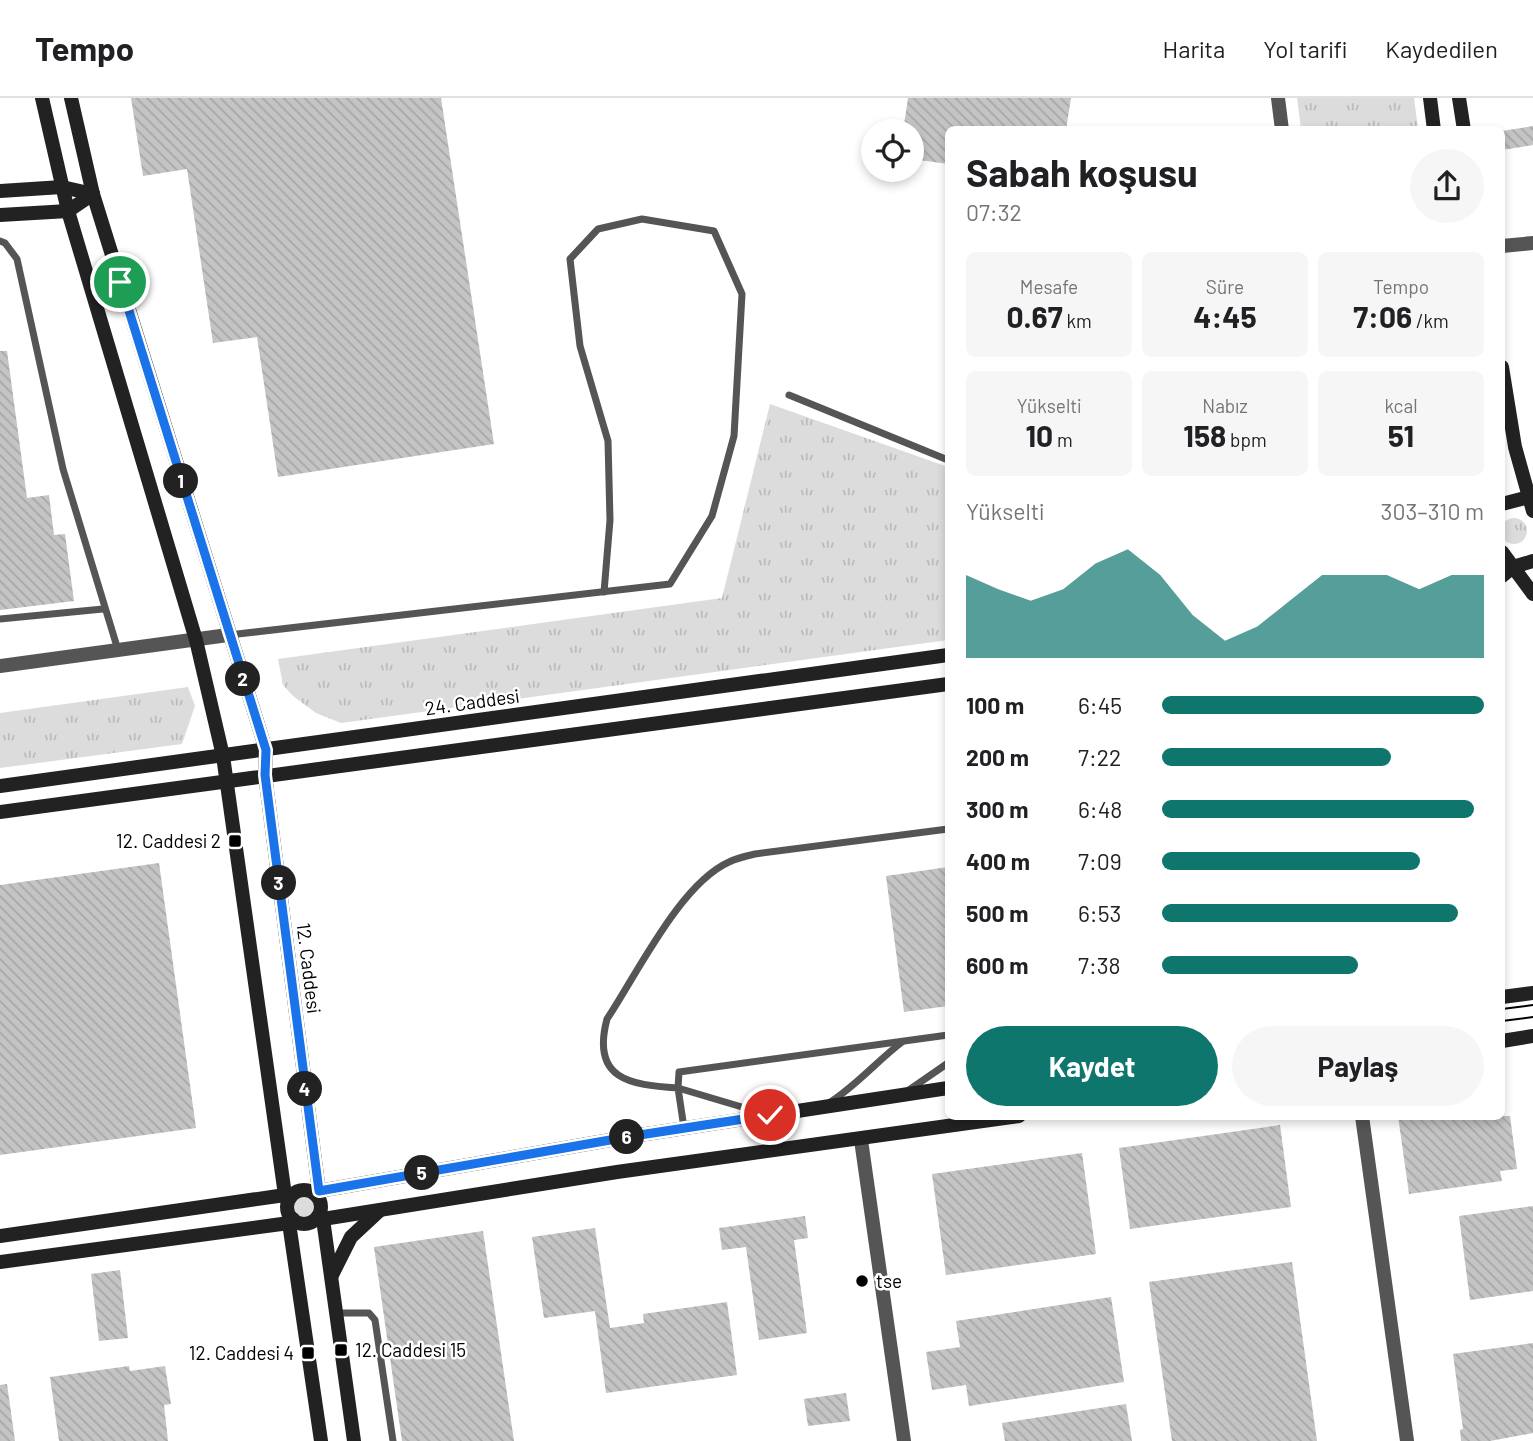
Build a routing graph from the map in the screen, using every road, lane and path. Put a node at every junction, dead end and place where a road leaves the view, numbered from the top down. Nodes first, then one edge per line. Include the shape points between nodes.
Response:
1 (41, 98) edge
2 (71, 98) edge
3 (1278, 98) edge
4 (1430, 98) edge
5 (1459, 98) edge
6 (1282, 126) edge
7 (1434, 126) edge
8 (1463, 126) edge
9 (62, 187) junction
10 (0, 191) edge
11 (93, 194) junction
12 (68, 211) junction
13 (0, 215) edge
14 (0, 241) edge
15 (1533, 243) edge
16 (1505, 246) edge
17 (1505, 385) edge
18 (789, 395) dead end
19 (945, 459) edge
20 (1505, 504) edge
21 (1531, 504) edge
22 (1533, 561) edge
23 (1507, 571) edge
24 (604, 592) junction
25 (1533, 594) edge
26 (103, 609) junction
27 (0, 619) edge
28 (228, 635) junction
29 (196, 640) junction
30 (118, 650) junction
31 (945, 655) edge
32 (0, 666) edge
33 (945, 684) edge
34 (266, 750) junction
35 (223, 756) junction
36 (265, 775) junction
37 (227, 781) junction
38 (0, 786) edge
39 (0, 812) edge
40 (945, 829) edge
41 (1533, 993) edge
42 (1505, 998) edge
43 (945, 1035) edge
44 (1533, 1036) edge
45 (903, 1041) junction
46 (1505, 1041) edge
47 (945, 1065) edge
48 (678, 1088) junction
49 (945, 1088) edge
50 (902, 1095) junction
51 (820, 1108) junction
52 (770, 1115) junction
53 (993, 1120) edge
54 (1363, 1120) edge
55 (684, 1128) junction
56 (861, 1140) junction
57 (317, 1193) junction
58 (288, 1196) junction
59 (381, 1210) junction
60 (321, 1217) junction
61 (291, 1221) junction
62 (0, 1236) edge
63 (0, 1262) edge
64 (331, 1276) junction
65 (336, 1313) junction
66 (321, 1441) edge
67 (354, 1441) edge
68 (393, 1441) edge
69 (904, 1441) edge
70 (1407, 1441) edge

1 - 9 street
2 - 11 street
3 - 6 street
4 - 7 street
5 - 8 street
9 - 10 street
9 - 11 street
9 - 12 street
11 - 12 street
11 - 28 street
12 - 13 street
12 - 29 street
14 - 26 lane via 17,259 63,470
15 - 16 street
17 - 21 street
18 - 19 lane
20 - 21 street
22 - 23 street
23 - 25 street
24 - 24 lane via 670,584 712,516 734,436 743,294 714,231 642,219 598,229 570,259 580,346 608,441 610,520
24 - 28 lane
26 - 27 lane
26 - 30 lane
28 - 29 street
28 - 34 street
29 - 30 street
29 - 35 street
30 - 32 street
31 - 34 street, 24. Caddesi
33 - 36 street
34 - 35 street, 24. Caddesi
34 - 36 street, 12. Caddesi
35 - 37 street
35 - 38 street, 24. Caddesi
36 - 37 street
36 - 57 street, 12. Caddesi
37 - 39 street
37 - 58 street
40 - 48 lane via 755,854 728,862 704,878 685,897 607,1019 601,1041 618,1076 639,1085
41 - 42 street
43 - 45 lane
44 - 46 street
45 - 48 lane via 679,1072
45 - 51 lane via 873,1064 849,1091
47 - 50 lane
48 - 52 lane
48 - 55 lane
49 - 50 street
50 - 51 street
51 - 52 street
52 - 55 street
53 - 56 street
54 - 70 street
55 - 57 street
56 - 59 street via 617,1172
56 - 69 street
57 - 58 street via 299,1191
57 - 60 street
58 - 61 street
58 - 62 street
59 - 60 street
59 - 64 street via 351,1237
60 - 61 street via 309,1223
60 - 64 street
61 - 63 street
61 - 66 street
64 - 65 street
65 - 67 street
65 - 68 lane via 369,1313 375,1320

